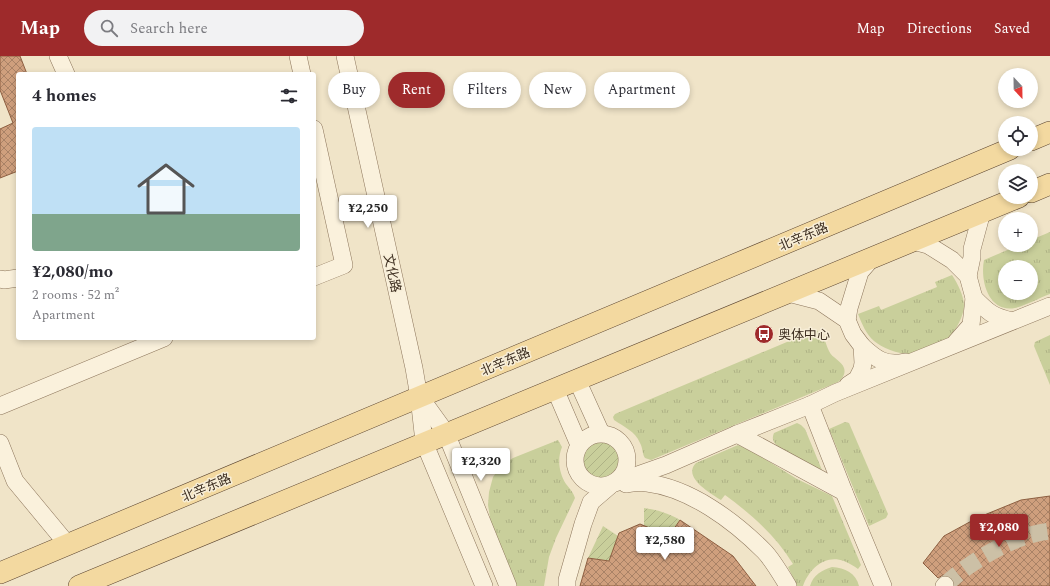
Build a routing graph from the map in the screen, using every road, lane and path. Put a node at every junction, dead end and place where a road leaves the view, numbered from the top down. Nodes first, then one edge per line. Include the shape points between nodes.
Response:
1 (58, 56) edge
2 (298, 56) edge
3 (345, 56) edge
4 (65, 72) edge
5 (302, 72) edge
6 (1050, 132) edge
7 (1038, 137) edge
8 (316, 138) edge
9 (998, 154) edge
10 (1050, 184) edge
11 (1038, 189) edge
12 (1002, 204) edge
13 (982, 212) junction
14 (913, 241) junction
15 (873, 257) junction
16 (316, 276) edge
17 (968, 276) junction
18 (16, 278) edge
19 (0, 279) edge
20 (788, 293) junction
21 (974, 298) junction
22 (1050, 306) edge
23 (848, 320) junction
24 (1012, 321) junction
25 (159, 340) edge
26 (954, 345) junction
27 (862, 346) junction
28 (918, 359) junction
29 (577, 380) junction
30 (555, 389) junction
31 (835, 393) junction
32 (420, 397) junction
33 (810, 405) junction
34 (0, 406) edge
35 (446, 433) junction
36 (601, 433) junction
37 (737, 434) junction
38 (424, 442) junction
39 (0, 443) edge
40 (578, 445) junction
41 (627, 451) junction
42 (666, 465) junction
43 (582, 479) junction
44 (612, 484) junction
45 (844, 492) junction
46 (591, 502) junction
47 (68, 545) junction
48 (0, 573) edge
49 (79, 586) edge
50 (484, 586) edge
51 (508, 586) edge
52 (567, 586) edge
53 (788, 586) edge
54 (883, 586) edge

1 - 4 street
2 - 5 street
3 - 32 street, 文化路
6 - 7 main road
8 - 16 street via 344,265
9 - 32 main road, 北辛东路
10 - 11 main road
12 - 13 main road
13 - 14 main road
13 - 17 street
14 - 15 main road
14 - 17 street via 928,245 952,260
15 - 20 main road
15 - 23 street via 860,272
17 - 21 street
18 - 19 street
20 - 23 street via 819,301
20 - 29 main road
21 - 24 street via 994,316
21 - 26 street via 971,325
22 - 24 street
23 - 27 street via 853,334
24 - 26 street
25 - 34 street
26 - 28 street
27 - 28 street via 874,357 889,364
27 - 31 street via 863,363 857,379
28 - 31 street
29 - 30 main road
29 - 36 street
30 - 35 main road
30 - 40 street
31 - 33 street
32 - 35 street, 文化路
32 - 38 street, 文化路
32 - 47 main road, 北辛东路
33 - 37 street
33 - 45 street
35 - 38 main road
35 - 51 street, 文化路
36 - 40 street via 592,434
36 - 41 street via 617,438
37 - 42 street
37 - 45 street
38 - 49 main road
38 - 50 street, 文化路
39 - 47 street via 15,481
40 - 43 street via 574,463
41 - 42 street via 639,465
41 - 44 street via 626,468 622,476
42 - 44 street
43 - 44 street via 599,486
43 - 46 street
44 - 46 street
44 - 53 street via 647,483 674,489 702,502 731,522 765,552
45 - 54 street
46 - 52 street
47 - 48 main road, 北辛东路

